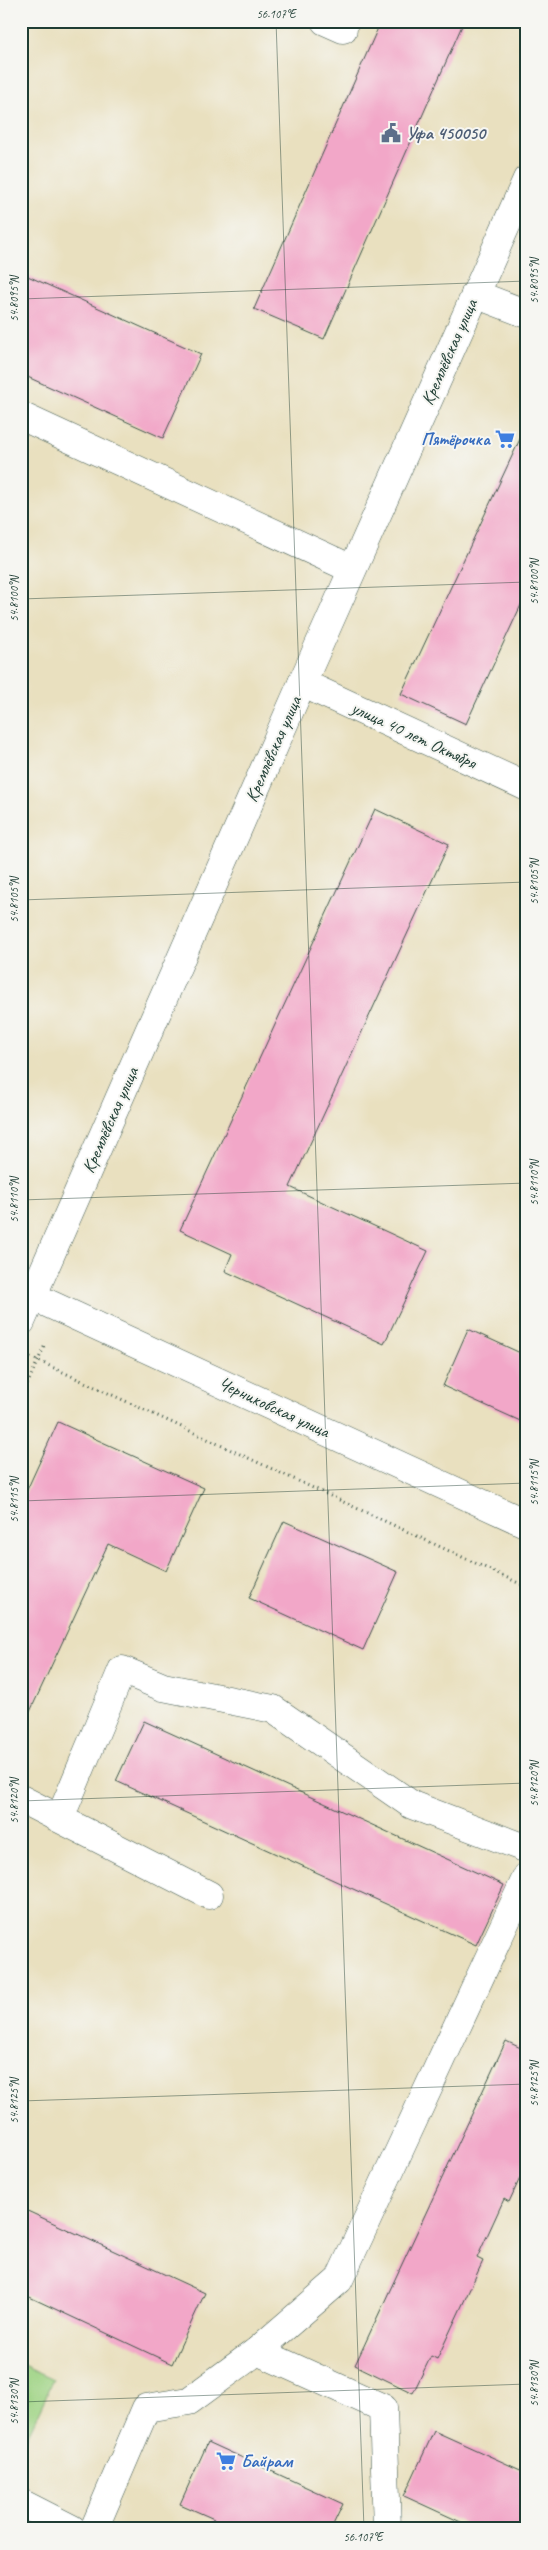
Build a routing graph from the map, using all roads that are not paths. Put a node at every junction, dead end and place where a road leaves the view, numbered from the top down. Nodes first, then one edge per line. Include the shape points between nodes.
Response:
1 (527, 179) edge
2 (475, 294) junction
3 (527, 314) edge
4 (21, 416) edge
5 (352, 568) junction
6 (302, 683) junction
7 (527, 787) edge
8 (27, 1293) edge
9 (21, 1322) edge
10 (527, 1524) edge
11 (21, 1799) edge
12 (60, 1818) junction
13 (527, 1849) edge
14 (527, 1876) edge
15 (208, 1895) dead end
16 (257, 2351) junction
17 (21, 2503) edge
18 (72, 2529) edge
19 (94, 2529) edge
20 (386, 2529) edge

1 - 2 street, Кремлёвская улица
2 - 3 street
2 - 5 street, Кремлёвская улица
4 - 5 street
5 - 6 street, Кремлёвская улица
6 - 7 street, улица 40 лет Октября
6 - 8 street, Кремлёвская улица
8 - 9 street, Кремлёвская улица
8 - 10 street, Черниковская улица
11 - 12 street
12 - 13 street via 122,1670 163,1687 273,1709 412,1805
12 - 15 street
14 - 16 street via 338,2280
16 - 19 street via 189,2401 146,2408
16 - 20 street via 383,2408
17 - 18 street

